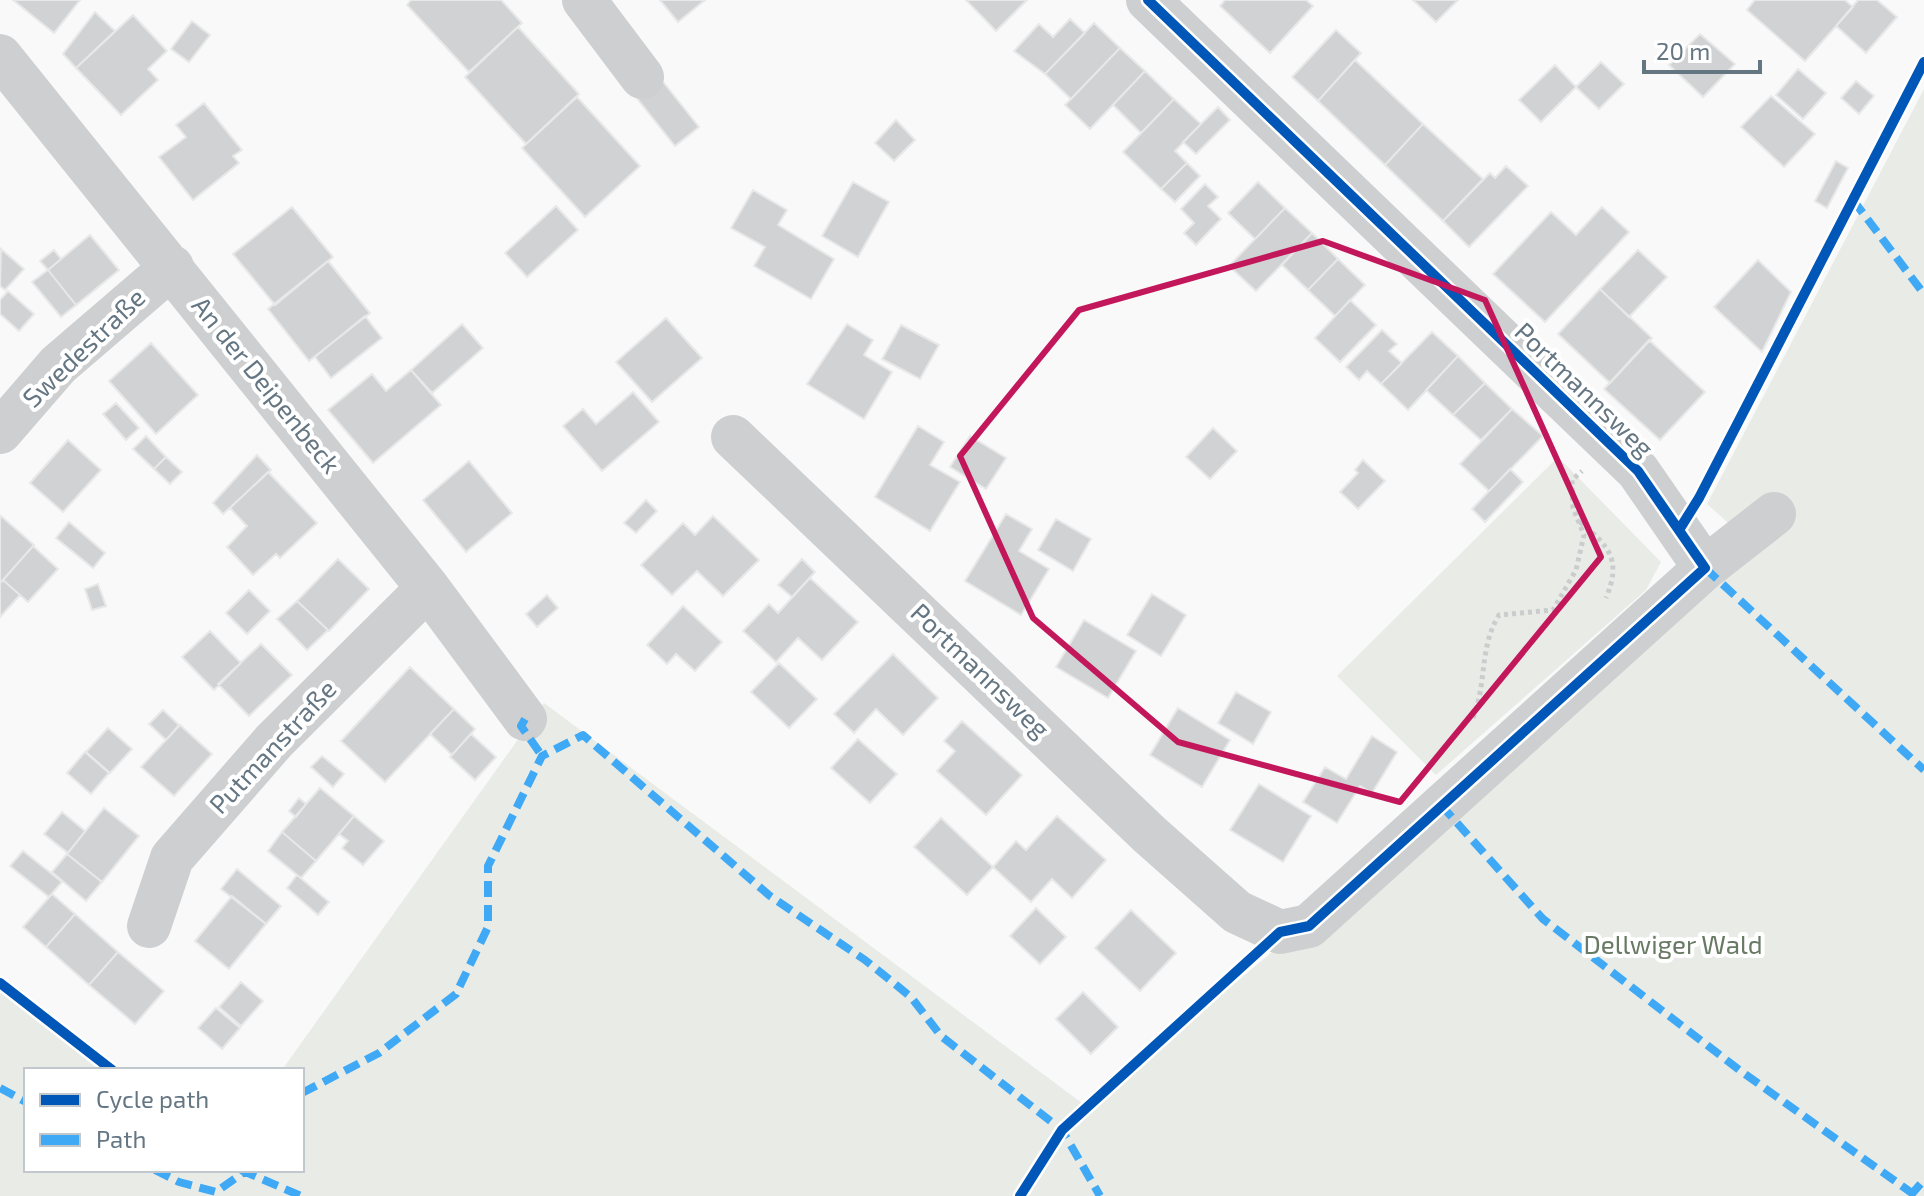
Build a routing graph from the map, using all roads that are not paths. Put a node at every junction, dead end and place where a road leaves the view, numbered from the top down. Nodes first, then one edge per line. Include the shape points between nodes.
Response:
1 (584, 0) edge
2 (1148, 0) edge
3 (0, 56) edge
4 (642, 77) dead end
5 (172, 267) junction
6 (0, 432) edge
7 (733, 437) dead end
8 (1774, 514) dead end
9 (1705, 568) junction
10 (428, 588) junction
11 (525, 719) dead end
12 (149, 926) dead end

1 - 4 street
2 - 9 street, Portmannsweg via 1638,471
3 - 5 street, An der Deipenbeck
5 - 6 street, Swedestraße via 58,365
5 - 10 street, An der Deipenbeck
7 - 9 street, Portmannsweg via 1150,835 1237,912 1280,932 1309,926
8 - 9 street, Portmannsweg
10 - 11 street, An der Deipenbeck
10 - 12 street, Putmanstraße via 274,741 172,858

